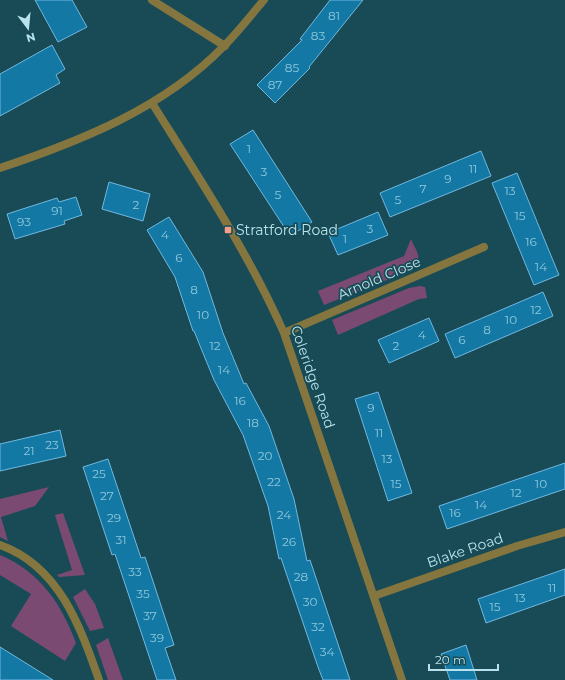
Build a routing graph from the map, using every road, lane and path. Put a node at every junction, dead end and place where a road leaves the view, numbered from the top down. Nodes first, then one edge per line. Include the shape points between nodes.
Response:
1 (152, 0) edge
2 (264, 0) edge
3 (224, 46) junction
4 (152, 103) junction
5 (0, 168) edge
6 (484, 247) dead end
7 (284, 333) junction
8 (565, 532) edge
9 (0, 545) edge
10 (374, 596) junction
11 (98, 680) edge
12 (402, 680) edge

1 - 3 street
2 - 3 street
3 - 4 street via 183,82
4 - 5 street via 76,140
4 - 7 street, Coleridge Road via 224,218
6 - 7 street, Arnold Close
7 - 10 street, Coleridge Road
8 - 10 street, Blake Road
9 - 11 street via 32,562 58,590 82,635
10 - 12 street, Coleridge Road

